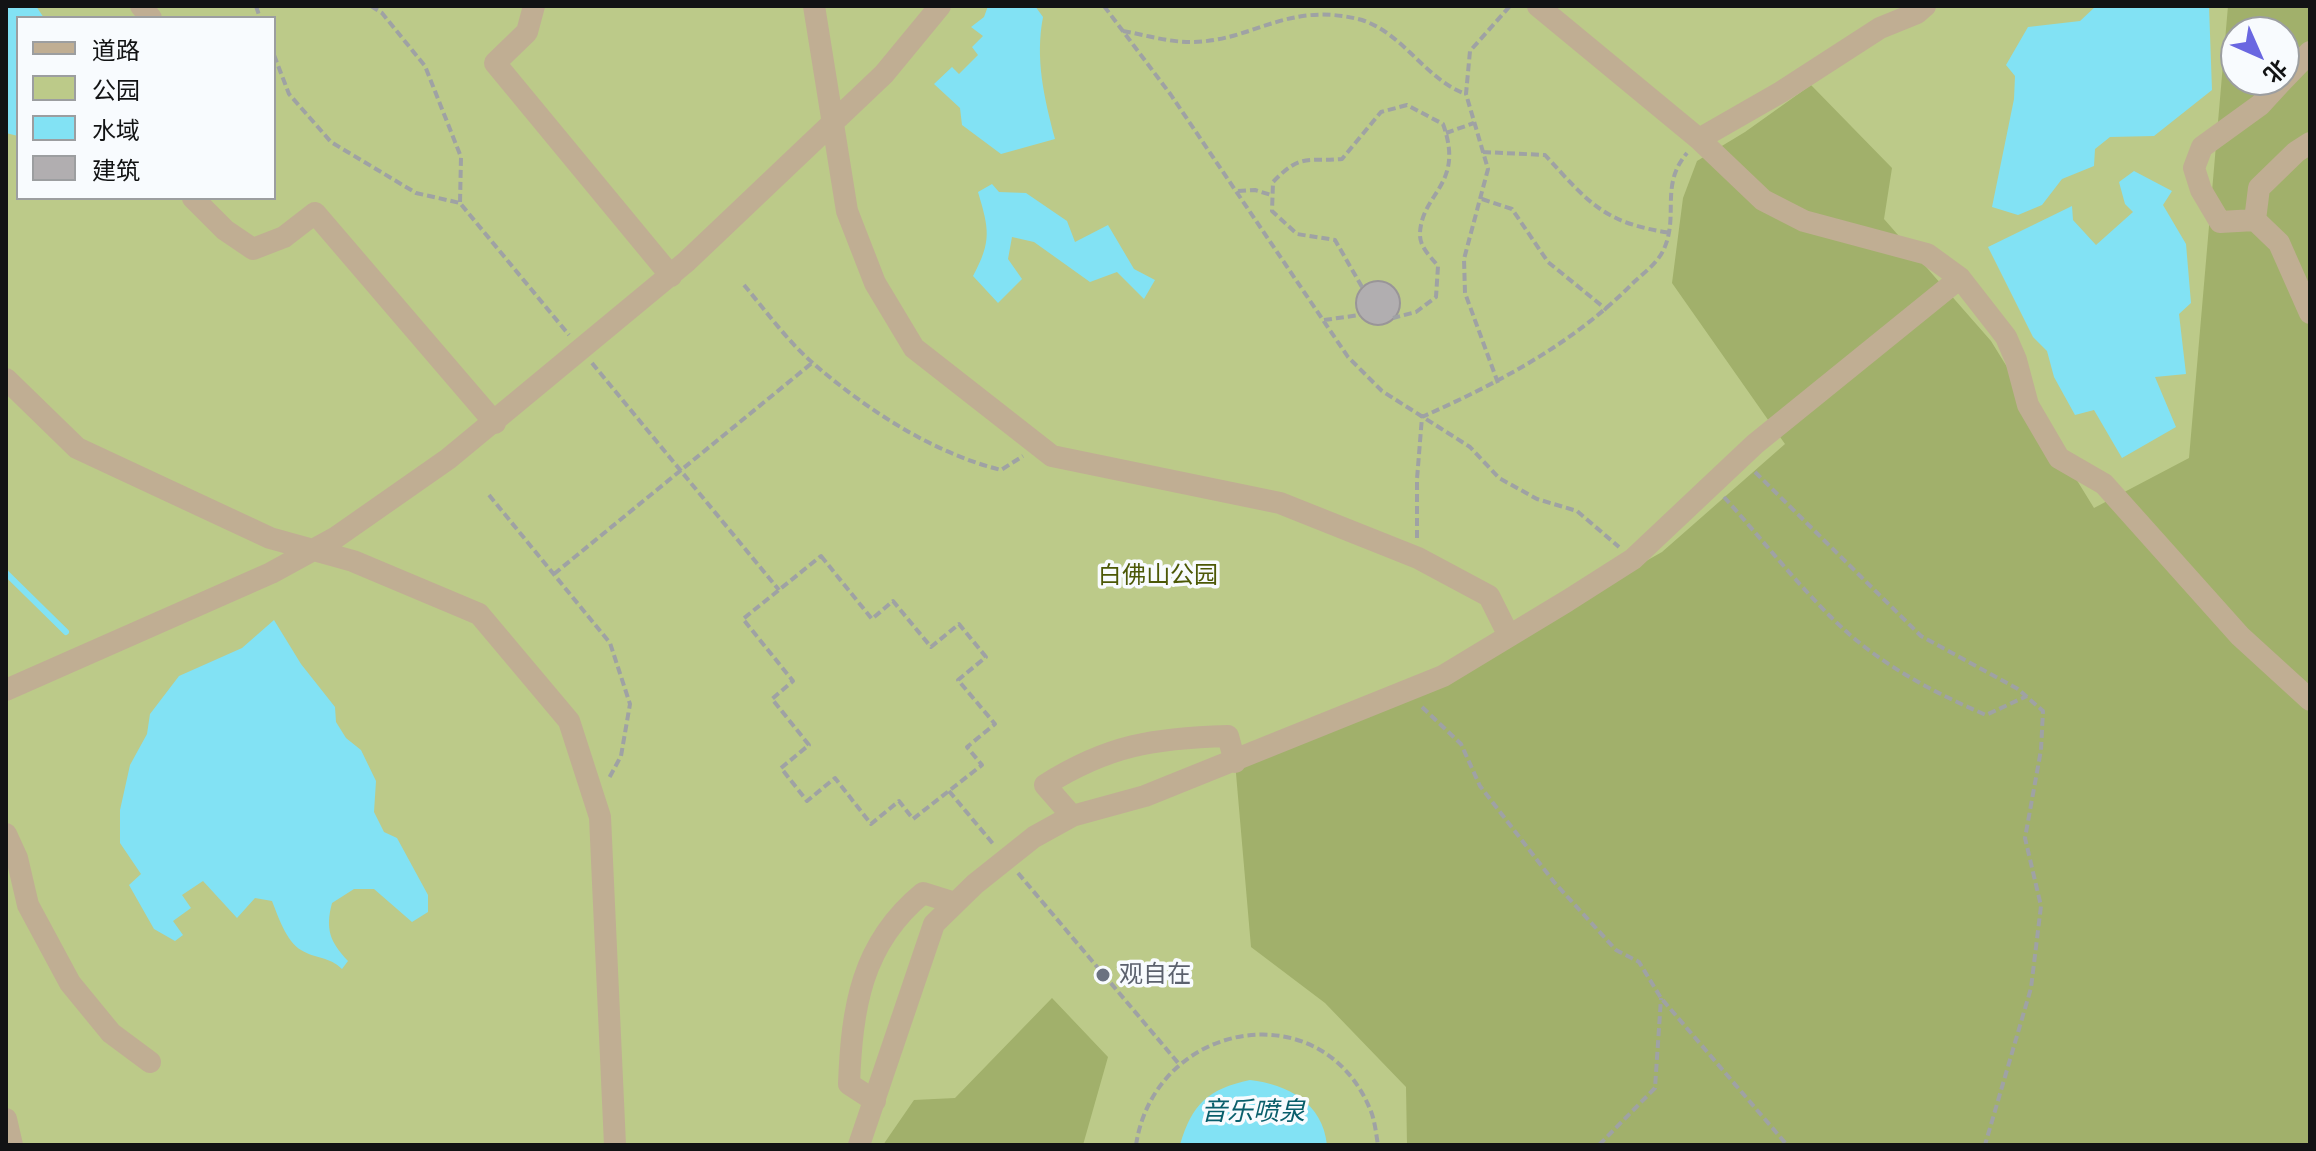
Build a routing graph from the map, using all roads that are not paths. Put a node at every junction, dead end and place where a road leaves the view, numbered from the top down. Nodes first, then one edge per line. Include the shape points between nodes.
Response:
1 (534, 6) edge
2 (814, 6) edge
3 (940, 6) edge
4 (1538, 6) edge
5 (1925, 6) edge
6 (2269, 96) edge
7 (834, 123) junction
8 (1699, 139) junction
9 (2310, 143) edge
10 (195, 200) edge
11 (2255, 220) junction
12 (671, 276) junction
13 (1960, 278) junction
14 (2310, 313) edge
15 (6, 379) edge
16 (495, 423) junction
17 (313, 550) junction
18 (1509, 636) junction
19 (6, 690) edge
20 (2310, 700) edge
21 (1235, 762) junction
22 (1072, 816) junction
23 (6, 834) edge
24 (955, 903) junction
25 (150, 1062) dead end
26 (875, 1101) junction
27 (6, 1119) edge
28 (12, 1145) edge
29 (615, 1145) edge
30 (859, 1145) edge

1 - 12 lane via 527,32 495,63
2 - 7 lane
3 - 7 lane via 884,74
4 - 8 lane
5 - 8 lane
6 - 11 lane via 2202,147 2194,168 2220,222
7 - 12 lane
7 - 18 lane via 847,211 875,283 914,348 1038,446 1052,456 1280,503 1418,558 1489,596
8 - 13 lane via 1763,200 1804,221 1927,254
9 - 11 lane via 2259,188
10 - 16 lane via 253,249 284,237 315,213
11 - 14 lane via 2279,243
12 - 16 lane
13 - 18 lane via 1740,458 1633,559
13 - 20 lane via 2006,337 2028,405 2059,458 2104,484 2240,636
15 - 17 lane via 77,448 270,538
16 - 17 lane
17 - 19 lane
17 - 29 lane via 353,561 479,614 569,721 596,804 606,882
18 - 21 lane via 1443,676
21 - 22 lane
21 - 22 lane via 1228,736 1139,744 1084,760 1045,785
22 - 24 lane via 1034,837
23 - 25 lane via 28,905 70,983 111,1033
24 - 26 lane via 934,924
24 - 26 lane via 923,893 897,915 865,970 851,1023 849,1084
26 - 30 lane
27 - 28 lane

